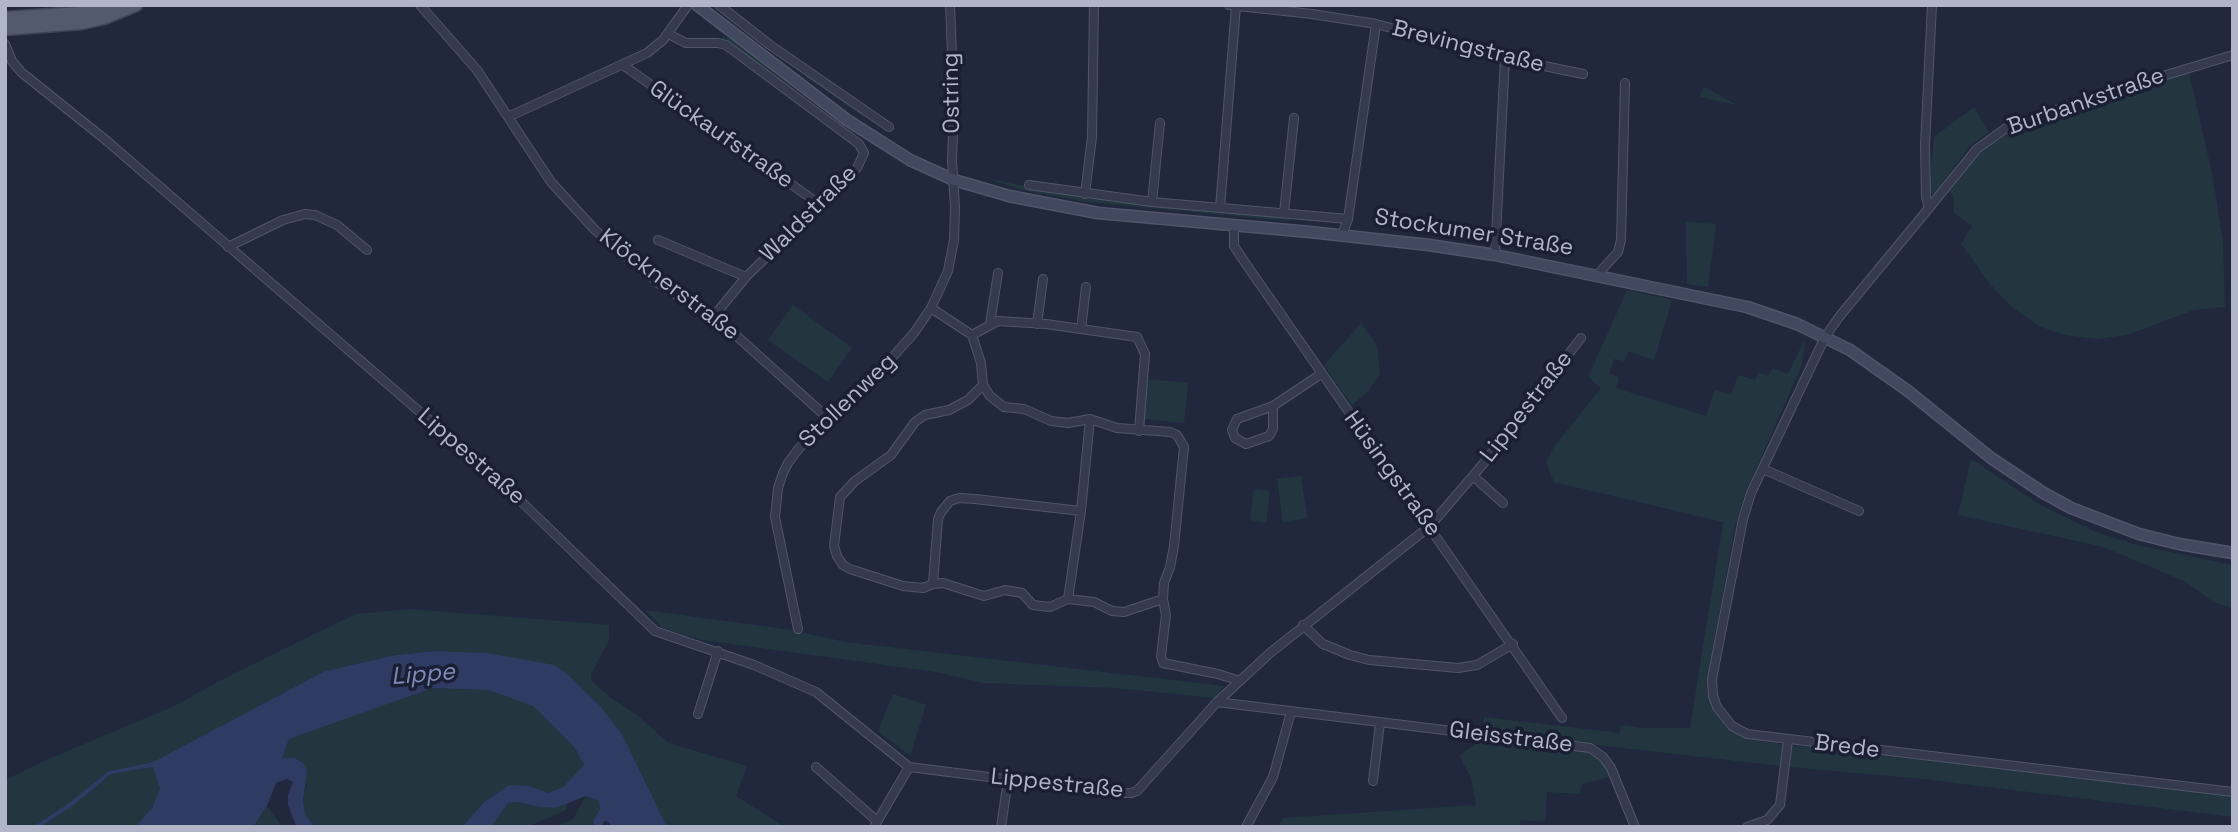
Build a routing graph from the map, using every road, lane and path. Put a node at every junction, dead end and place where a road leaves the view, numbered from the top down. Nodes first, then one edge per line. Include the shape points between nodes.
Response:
1 (111, 5) edge
2 (136, 5) edge
3 (421, 5) edge
4 (688, 5) edge
5 (697, 5) edge
6 (719, 5) edge
7 (950, 5) edge
8 (1094, 5) edge
9 (1229, 5) edge
10 (1932, 5) edge
11 (1236, 6) edge
12 (1312, 10) edge
13 (5, 18) edge
14 (1376, 24) junction
15 (5, 29) edge
16 (668, 34) junction
17 (5, 44) edge
18 (2233, 55) edge
19 (1505, 58) junction
20 (623, 65) junction
21 (1583, 74) dead end
22 (1625, 83) dead end
23 (508, 117) junction
24 (1294, 118) dead end
25 (1160, 123) dead end
26 (889, 127) dead end
27 (954, 180) junction
28 (1029, 185) dead end
29 (1085, 194) junction
30 (1152, 202) junction
31 (819, 204) junction
32 (1220, 208) junction
33 (1929, 208) junction
34 (1284, 213) junction
35 (1348, 219) junction
36 (1234, 225) junction
37 (1342, 235) junction
38 (658, 240) dead end
39 (228, 247) junction
40 (367, 250) dead end
41 (1496, 255) junction
42 (998, 273) dead end
43 (1598, 274) junction
44 (746, 277) junction
45 (1043, 279) dead end
46 (1086, 287) dead end
47 (931, 309) junction
48 (713, 317) junction
49 (990, 324) junction
50 (1037, 324) junction
51 (1081, 330) junction
52 (972, 335) junction
53 (1825, 337) junction
54 (1581, 338) dead end
55 (1321, 374) junction
56 (983, 385) junction
57 (1273, 406) junction
58 (1090, 419) junction
59 (830, 420) junction
60 (1139, 431) junction
61 (1763, 469) junction
62 (1473, 476) junction
63 (1503, 503) dead end
64 (1081, 511) junction
65 (1858, 511) dead end
66 (1430, 526) junction
67 (2233, 554) edge
68 (933, 584) junction
69 (1068, 599) junction
70 (1163, 599) junction
71 (1303, 625) junction
72 (798, 629) dead end
73 (1513, 644) junction
74 (718, 651) junction
75 (1240, 681) junction
76 (1217, 702) junction
77 (1291, 712) junction
78 (698, 714) dead end
79 (1562, 718) dead end
80 (1380, 723) junction
81 (1788, 740) junction
82 (816, 767) dead end
83 (909, 767) junction
84 (1008, 780) junction
85 (1373, 782) dead end
86 (2233, 792) edge
87 (876, 824) edge
88 (1001, 827) edge
89 (1246, 827) edge
90 (1635, 827) edge
91 (1747, 827) edge

1 - 13 main road via 80,13
2 - 15 main road via 82,23
3 - 23 street, Klöcknerstraße via 477,70
4 - 16 street
5 - 27 main road, Stockumer Straße via 847,120 910,160
6 - 26 street
7 - 27 street, Ostring
8 - 29 street via 1092,137
9 - 11 street, Brevingstraße
10 - 33 street via 1925,145
11 - 12 street, Brevingstraße
11 - 32 street
12 - 14 street, Brevingstraße
14 - 19 street, Brevingstraße
14 - 35 street
16 - 20 street
16 - 31 street, Waldstraße via 686,43 726,45 863,148 864,158 857,168
17 - 39 street, Lippestraße via 21,72
18 - 33 street, Burbankstraße via 2006,128 1977,149
19 - 21 street, Brevingstraße
19 - 41 street
20 - 23 street
20 - 31 street, Glückaufstraße
22 - 43 street via 1621,240 1618,252
23 - 48 street, Klöcknerstraße via 551,182 595,230 658,283
24 - 34 street
25 - 30 street
27 - 36 main road, Stockumer Straße via 1066,208
27 - 47 street, Stollenweg via 948,271
28 - 29 street, Stockumer Straße
29 - 30 street, Stockumer Straße
30 - 32 street, Stockumer Straße
31 - 44 street, Waldstraße
32 - 34 street, Stockumer Straße
33 - 53 street, Burbankstraße
34 - 35 street, Stockumer Straße
35 - 37 street
36 - 37 main road, Stockumer Straße
36 - 55 street, Hüsingstraße via 1234,246
37 - 41 main road, Stockumer Straße
38 - 44 street, Waldstraße
39 - 40 street via 282,220 315,215 337,225
39 - 74 street, Lippestraße via 502,483 655,631
41 - 43 main road, Stockumer Straße
42 - 49 street
43 - 53 main road, Stockumer Straße via 1748,307
44 - 48 street, Waldstraße
45 - 50 street
46 - 51 street
47 - 52 street
47 - 59 street, Stollenweg via 898,353
48 - 59 street, Klöcknerstraße
49 - 50 street
49 - 52 street
50 - 51 street
51 - 60 street via 1132,335 1141,342 1145,354
52 - 56 street
53 - 61 street, Brede
53 - 67 main road, Stockumer Straße via 1879,370 2012,474 2071,508 2139,534
54 - 62 street, Lippestraße
55 - 57 street
55 - 66 street, Hüsingstraße
56 - 58 street via 1003,407 1024,409 1051,421
56 - 68 street via 968,400 915,422 891,455 840,497 834,546 843,565 903,586
57 - 57 street via 1237,419 1234,438 1245,444 1269,436
58 - 60 street
58 - 64 street
59 - 72 street, Stollenweg via 788,463 776,502 777,534
60 - 70 street via 1170,432 1184,447 1174,545
61 - 65 street
61 - 81 street, Brede via 1743,519 1712,679 1713,696 1723,717 1740,730
62 - 63 street, Lippestraße
62 - 66 street, Lippestraße
64 - 68 street via 975,499 950,501 938,519
64 - 69 street
66 - 71 street, Lippestraße
66 - 73 street, Hüsingstraße
68 - 69 street via 959,586 974,595 1005,590 1022,593 1034,605 1050,607
69 - 70 street via 1124,612
70 - 75 street via 1163,663
71 - 73 street via 1323,645 1369,660 1458,668 1477,665
71 - 75 street, Lippestraße
73 - 79 street, Hüsingstraße
74 - 78 street
74 - 83 street, Lippestraße via 824,696
75 - 76 street, Lippestraße
76 - 77 street, Gleisstraße
76 - 84 street, Lippestraße via 1131,793
77 - 80 street, Gleisstraße
77 - 89 street via 1273,776
80 - 85 street
80 - 90 street, Gleisstraße via 1590,748 1611,768
81 - 86 street, Brede
81 - 91 street via 1780,805 1767,820
82 - 87 street
83 - 84 street, Lippestraße
83 - 87 street
84 - 88 street

